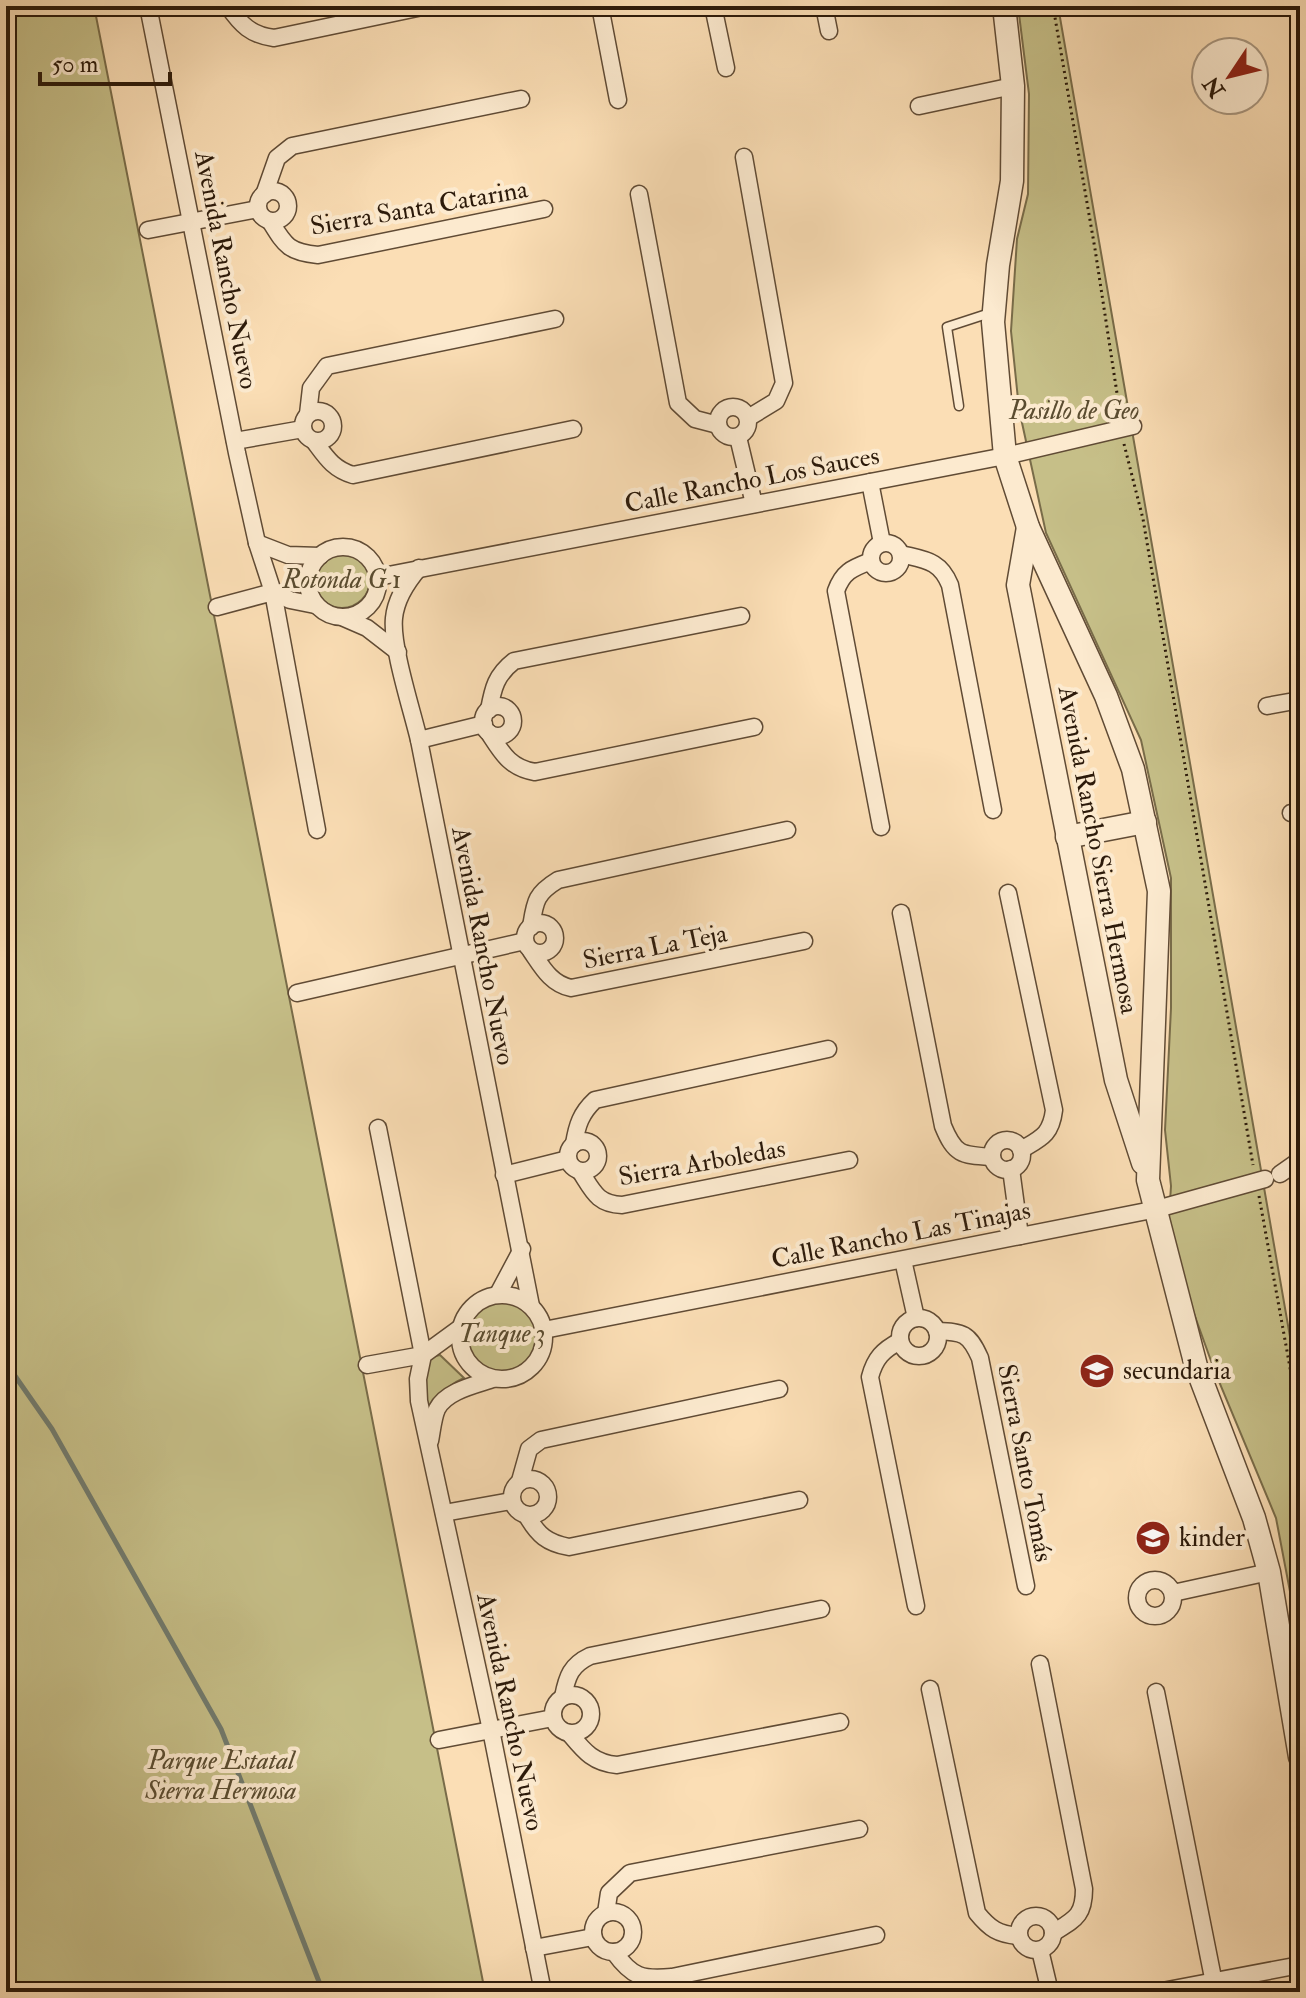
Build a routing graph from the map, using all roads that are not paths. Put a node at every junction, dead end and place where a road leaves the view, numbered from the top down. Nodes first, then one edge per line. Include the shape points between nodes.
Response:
1 (149, 6) edge
2 (228, 6) edge
3 (427, 6) edge
4 (600, 6) edge
5 (713, 6) edge
6 (824, 6) edge
7 (1004, 6) edge
8 (829, 31) dead end
9 (726, 68) dead end
10 (1013, 86) junction
11 (521, 99) dead end
12 (618, 100) dead end
13 (919, 106) dead end
14 (744, 157) dead end
15 (639, 194) dead end
16 (264, 208) junction
17 (544, 209) dead end
18 (192, 223) junction
19 (148, 230) dead end
20 (994, 311) junction
21 (555, 319) dead end
22 (959, 406) dead end
23 (748, 418) junction
24 (718, 425) junction
25 (1128, 427) road end
26 (308, 428) junction
27 (573, 429) dead end
28 (738, 437) junction
29 (235, 441) junction
30 (1005, 456) junction
31 (870, 482) junction
32 (754, 504) junction
33 (1028, 527) junction
34 (257, 543) junction
35 (882, 543) junction
36 (901, 554) junction
37 (320, 556) junction
38 (871, 561) junction
39 (419, 568) junction
40 (378, 585) junction
41 (273, 592) junction
42 (315, 605) junction
43 (217, 607) dead end
44 (741, 616) dead end
45 (344, 618) junction
46 (394, 618) junction
47 (398, 652) junction
48 (1300, 700) edge
49 (1267, 706) dead end
50 (487, 722) junction
51 (754, 727) dead end
52 (419, 740) junction
53 (993, 810) dead end
54 (1145, 822) junction
55 (881, 827) dead end
56 (317, 830) dead end
57 (787, 830) dead end
58 (1067, 837) junction
59 (1008, 893) dead end
60 (901, 913) dead end
61 (529, 940) junction
62 (804, 941) dead end
63 (461, 957) junction
64 (297, 993) dead end
65 (828, 1049) dead end
66 (378, 1128) dead end
67 (1021, 1150) junction
68 (992, 1157) junction
69 (574, 1158) junction
70 (849, 1160) dead end
71 (1300, 1160) edge
72 (1011, 1169) junction
73 (504, 1175) junction
74 (1148, 1180) junction
75 (1157, 1209) junction
76 (1020, 1236) junction
77 (522, 1249) junction
78 (903, 1260) junction
79 (498, 1294) junction
80 (531, 1306) junction
81 (916, 1318) junction
82 (460, 1328) junction
83 (544, 1330) junction
84 (937, 1331) junction
85 (900, 1341) junction
86 (423, 1355) junction
87 (367, 1365) dead end
88 (493, 1379) junction
89 (779, 1389) dead end
90 (430, 1443) junction
91 (520, 1481) junction
92 (799, 1500) dead end
93 (511, 1501) junction
94 (444, 1513) junction
95 (527, 1516) junction
96 (1269, 1572) junction
97 (1026, 1586) dead end
98 (1173, 1593) dead end
99 (916, 1606) dead end
100 (821, 1609) dead end
101 (1040, 1664) dead end
102 (930, 1689) dead end
103 (1156, 1692) dead end
104 (563, 1697) junction
105 (553, 1718) junction
106 (840, 1722) dead end
107 (491, 1730) junction
108 (569, 1733) junction
109 (439, 1740) dead end
110 (1300, 1757) edge
111 (859, 1829) dead end
112 (606, 1913) junction
113 (1053, 1933) junction
114 (876, 1935) dead end
115 (1018, 1936) junction
116 (593, 1937) junction
117 (534, 1948) junction
118 (1040, 1950) junction
119 (614, 1952) junction
120 (1300, 1965) edge
121 (1214, 1983) junction
122 (1164, 1991) edge
123 (543, 1992) edge
124 (1050, 1992) edge

1 - 18 street, Avenida Rancho Nuevo
2 - 3 street via 257,36 274,38
4 - 12 street
5 - 9 street
6 - 8 street
7 - 10 street, Avenida Rancho Sierra Hermosa
10 - 13 street
10 - 20 street, Avenida Rancho Sierra Hermosa via 1012,181
11 - 16 street via 292,146 270,170
14 - 23 street via 784,383 776,401
15 - 24 street via 678,403 695,419
16 - 17 street, Sierra Santa Catarina via 285,244 298,253 318,255
16 - 18 street
18 - 19 street
18 - 29 street, Avenida Rancho Nuevo
20 - 22 lane via 947,327
20 - 30 street, Avenida Rancho Sierra Hermosa
21 - 26 street via 327,366 311,388
23 - 24 street via 743,410 725,409
23 - 28 street
24 - 28 street via 729,437
25 - 30 street, Calle Rancho Los Sauces
26 - 27 street via 329,462 353,475
26 - 29 street
28 - 32 street
29 - 34 street, Avenida Rancho Nuevo
30 - 31 street, Calle Rancho Los Sauces
30 - 33 street, Avenida Rancho Sierra Hermosa
31 - 32 street, Calle Rancho Los Sauces
31 - 35 street
32 - 39 street, Calle Rancho Los Sauces
33 - 54 street, Avenida Rancho Sierra Hermosa via 1106,696 1133,769
33 - 58 street, Avenida Rancho Sierra Hermosa via 1018,585
34 - 37 street via 288,555
34 - 41 street, Avenida Rancho Nuevo
35 - 36 street via 897,547
35 - 38 street
36 - 38 street via 899,567 890,572 877,570
36 - 53 street via 931,561 945,571
37 - 40 street via 330,549 355,549 374,565
37 - 42 street via 308,579
38 - 55 street via 847,570 836,591
39 - 40 street, Calle Rancho Los Sauces
39 - 46 street via 405,584
40 - 45 street via 370,606
40 - 46 street
41 - 42 street
41 - 43 street
41 - 56 street, Avenida Rancho Nuevo
42 - 45 street
44 - 50 street via 514,661 495,680
45 - 47 street
46 - 47 street, Avenida Rancho Nuevo
47 - 52 street, Avenida Rancho Nuevo
48 - 49 street
50 - 51 street via 505,757 519,769 535,772
50 - 52 street
52 - 63 street, Avenida Rancho Nuevo
54 - 58 street
54 - 74 street, Avenida Rancho Sierra Hermosa via 1159,891
57 - 61 street via 558,880 535,899
58 - 74 street, Avenida Rancho Sierra Hermosa via 1116,1080
59 - 67 street via 1054,1110 1045,1136
60 - 68 street via 943,1126 951,1146 964,1155
61 - 62 street, Sierra La Teja via 547,974 571,988
61 - 63 street
63 - 64 street
63 - 73 street, Avenida Rancho Nuevo
65 - 69 street via 595,1100 578,1121
66 - 86 street, Avenida Rancho Nuevo
67 - 68 street via 1008,1139 999,1141
67 - 72 street via 1021,1159
68 - 72 street via 996,1165
69 - 70 street, Sierra Arboledas via 595,1195 622,1205
69 - 73 street
71 - 75 street, Calle Rancho Las Tinajas via 1267,1178
72 - 76 street
73 - 77 street, Avenida Rancho Nuevo
74 - 75 street, Avenida Rancho Sierra Hermosa
75 - 76 street, Calle Rancho Las Tinajas
75 - 96 street, Avenida Rancho Sierra Hermosa via 1196,1366
76 - 78 street, Calle Rancho Las Tinajas
77 - 79 street
77 - 80 street, Avenida Rancho Nuevo
78 - 81 street
78 - 83 street, Calle Rancho Las Tinajas
79 - 80 street via 516,1296
79 - 82 street via 467,1311
80 - 83 street
81 - 84 street, Sierra Santo Tomás via 929,1321
81 - 85 street via 906,1322
82 - 86 street
82 - 88 street via 466,1360
83 - 88 street via 537,1362 525,1373
84 - 85 street via 937,1341 924,1355 905,1350
84 - 97 street, Sierra Santo Tomás via 960,1332 972,1340 980,1358
85 - 99 street via 874,1361 870,1377
86 - 87 street
86 - 90 street, Avenida Rancho Nuevo via 419,1401
88 - 90 street via 463,1389 438,1408
89 - 91 street via 541,1440 529,1449
90 - 94 street, Avenida Rancho Nuevo
91 - 93 street via 512,1489
91 - 95 street via 540,1481 548,1499 545,1509
92 - 95 street via 569,1547 551,1544
93 - 94 street
93 - 95 street
94 - 107 street, Avenida Rancho Nuevo
96 - 98 street
96 - 110 street, Avenida Rancho Sierra Hermosa
100 - 104 street via 590,1656 567,1676
101 - 113 street via 1084,1889 1084,1907
102 - 115 street via 977,1913 999,1934
103 - 121 street
104 - 105 street
104 - 108 street via 581,1697 591,1711 586,1727
105 - 107 street
105 - 108 street
106 - 108 street via 617,1765 600,1763
107 - 109 street
107 - 117 street, Avenida Rancho Nuevo
111 - 112 street via 630,1873 609,1893
112 - 116 street via 593,1927
112 - 119 street via 623,1915 633,1929 629,1945
113 - 115 street via 1051,1923 1034,1915 1019,1926
113 - 118 street via 1052,1941
114 - 119 street via 646,1979 626,1969
115 - 118 street via 1030,1950
116 - 117 street
116 - 119 street via 605,1951
117 - 123 street, Avenida Rancho Nuevo
118 - 124 street
120 - 121 street
121 - 122 street

